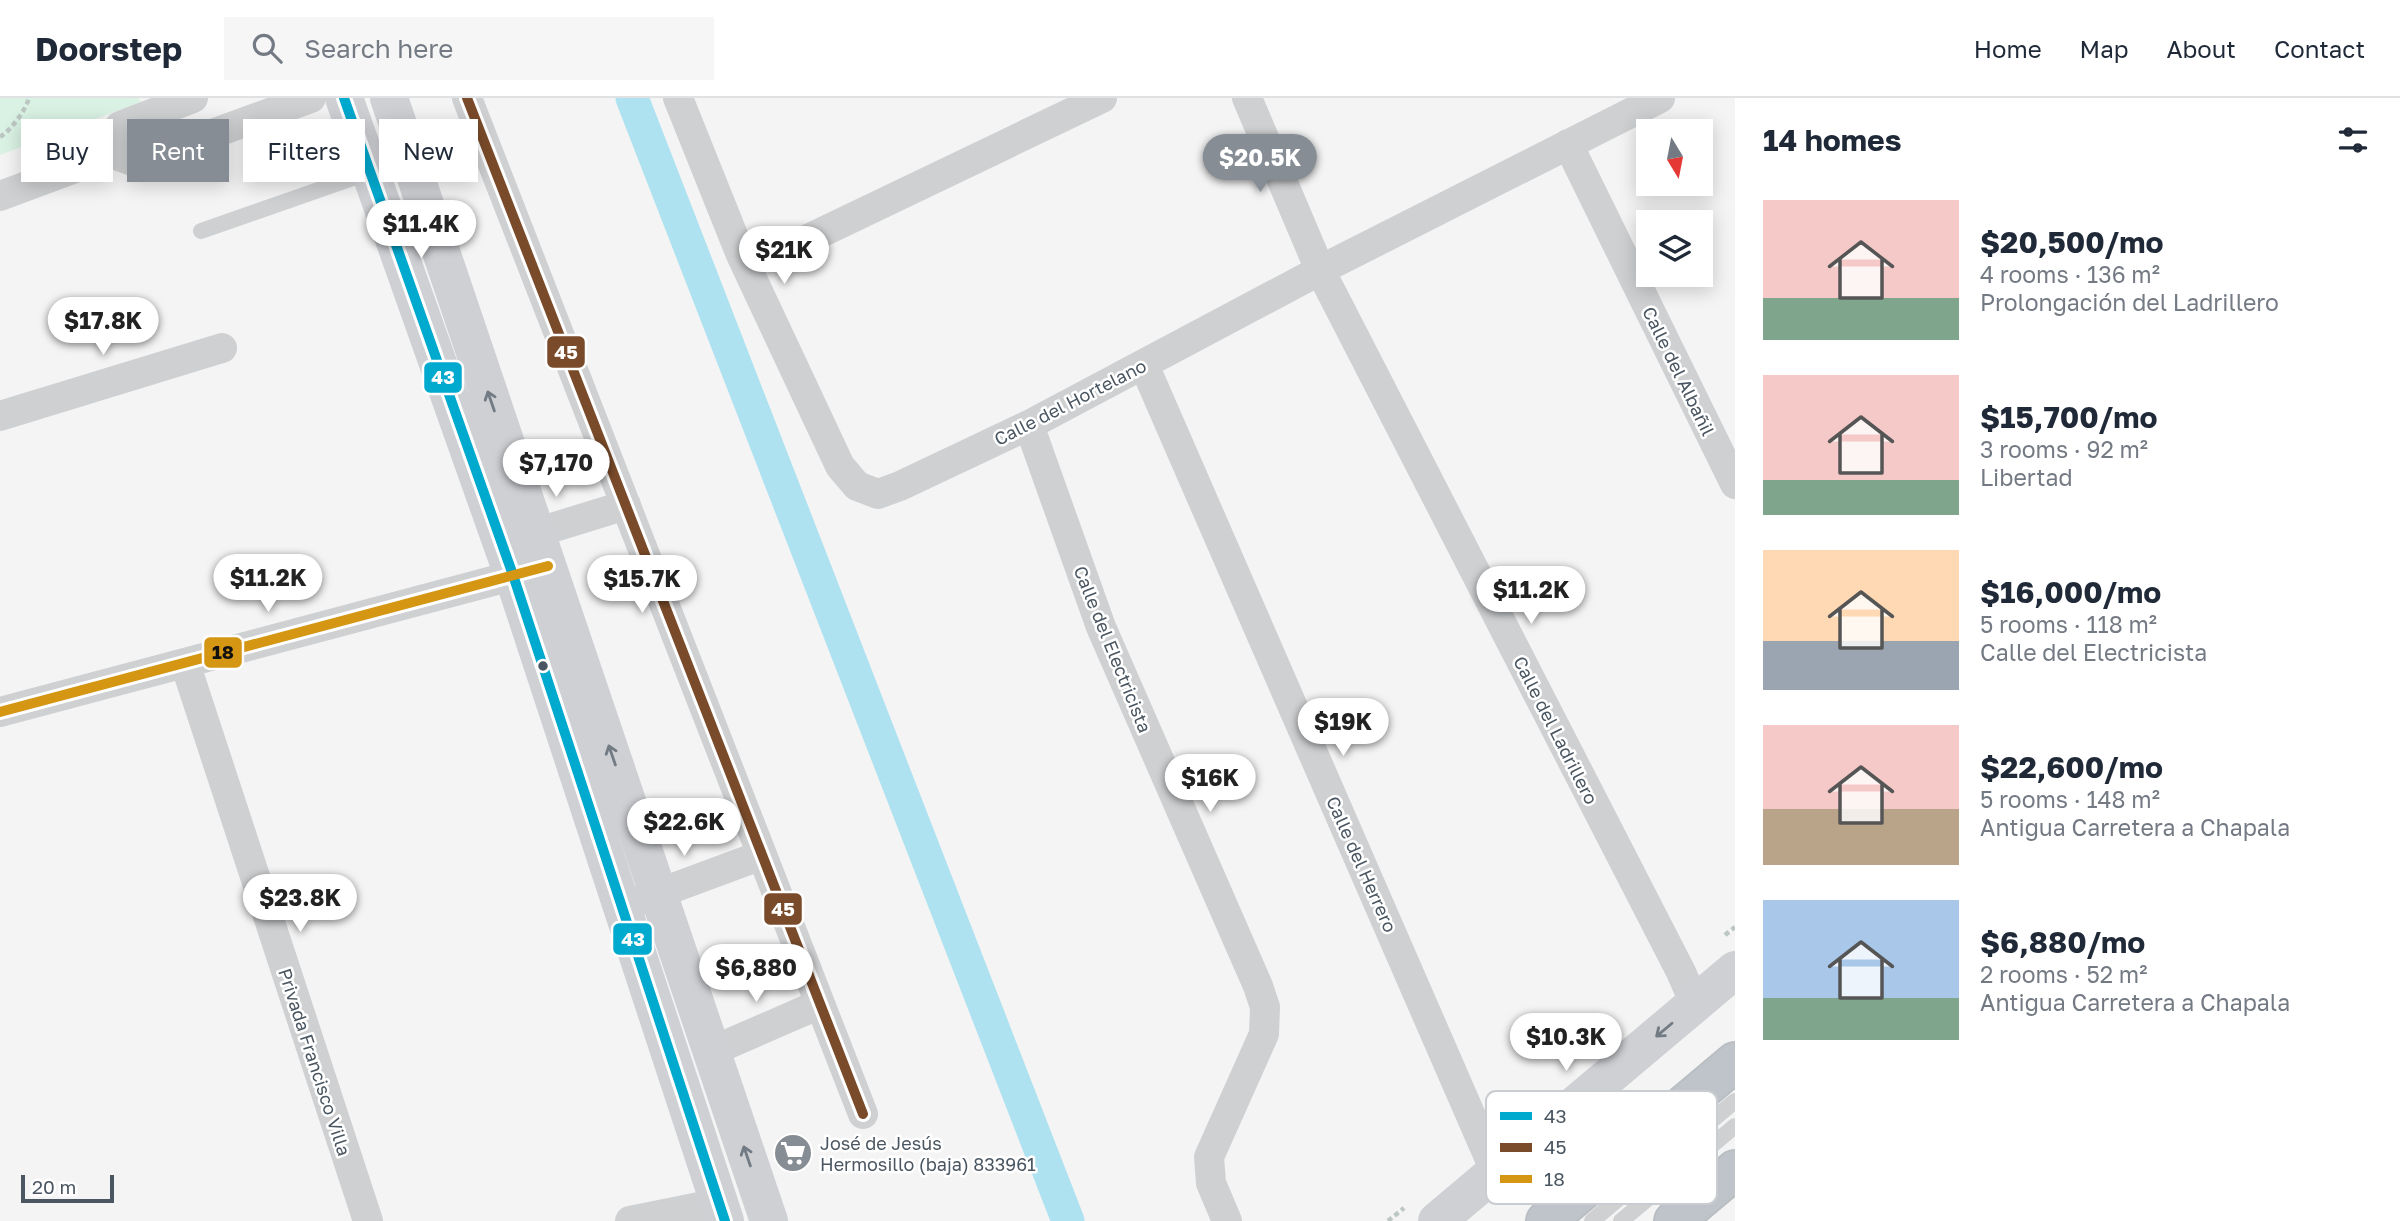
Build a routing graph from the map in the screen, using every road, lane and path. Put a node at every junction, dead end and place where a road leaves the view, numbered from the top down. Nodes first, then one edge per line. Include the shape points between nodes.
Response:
1 (29, 98) edge
2 (193, 98) edge
3 (312, 98) edge
4 (344, 98) edge
5 (389, 98) edge
6 (467, 98) edge
7 (678, 98) edge
8 (1101, 98) edge
9 (1247, 98) edge
10 (1660, 98) edge
11 (0, 136) edge
12 (1568, 144) junction
13 (113, 154) joint
14 (370, 172) junction
15 (38, 182) edge
16 (0, 196) edge
17 (201, 231) dead end
18 (785, 250) dead end
19 (1320, 270) junction
20 (450, 281) junction
21 (413, 295) junction
22 (222, 348) dead end
23 (1144, 365) junction
24 (0, 415) edge
25 (1028, 425) junction
26 (1735, 484) edge
27 (626, 505) junction
28 (525, 554) junction
29 (185, 663) junction
30 (0, 712) edge
31 (762, 855) junction
32 (659, 894) junction
33 (622, 907) junction
34 (1735, 970) edge
35 (820, 1004) junction
36 (1695, 1004) junction
37 (712, 1051) junction
38 (1735, 1062) edge
39 (1591, 1091) edge
40 (1701, 1091) edge
41 (1735, 1101) edge
42 (863, 1114) dead end
43 (1717, 1116) edge
44 (1735, 1126) edge
45 (1717, 1141) edge
46 (1486, 1150) edge
47 (1735, 1170) edge
48 (1486, 1179) edge
49 (1717, 1185) edge
50 (1566, 1204) edge
51 (1612, 1204) edge
52 (1641, 1204) edge
53 (1694, 1204) edge
54 (722, 1212) edge
55 (368, 1221) edge
56 (630, 1221) edge
57 (769, 1221) edge
58 (1227, 1221) edge
59 (1437, 1221) edge
60 (1546, 1221) edge
61 (1592, 1221) edge
62 (1621, 1221) edge
63 (1674, 1221) edge

1 - 11 path
2 - 13 street via 120,126
3 - 13 street via 135,162
4 - 14 main road
5 - 20 main road
6 - 27 street
7 - 25 street, Calle del Hortelano via 741,255 840,466 857,486 878,494
8 - 18 street
9 - 19 street, Calle del Ladrillero
10 - 12 street, Calle del Hortelano
12 - 19 street, Calle del Hortelano
12 - 26 street, Calle del Albañil
14 - 17 lane
14 - 21 main road
15 - 16 street
19 - 23 street, Calle del Hortelano
19 - 36 street, Calle del Ladrillero
20 - 21 main road
28 -> 20 main road
21 - 28 main road
22 - 24 street
23 - 25 street, Calle del Hortelano
23 - 46 street, Calle del Herrero
25 - 58 street, Calle del Electricista via 1101,627 1265,1007 1264,1034 1209,1157 1211,1183
27 - 28 street
27 - 31 street
28 - 29 street
32 -> 28 main road
28 - 33 main road
29 - 30 street
29 - 55 street, Privada Francisco Villa
31 - 32 street
31 - 35 street
32 - 33 street
32 - 37 main road
33 - 54 main road
34 - 36 main road
35 - 37 street
35 - 42 street
36 -> 39 main road
57 -> 37 main road
38 - 40 highway
41 - 43 lane
44 - 45 lane
47 - 49 highway
48 - 59 main road
50 - 60 highway
51 - 61 lane
52 - 62 lane
53 - 63 highway
54 - 56 street

